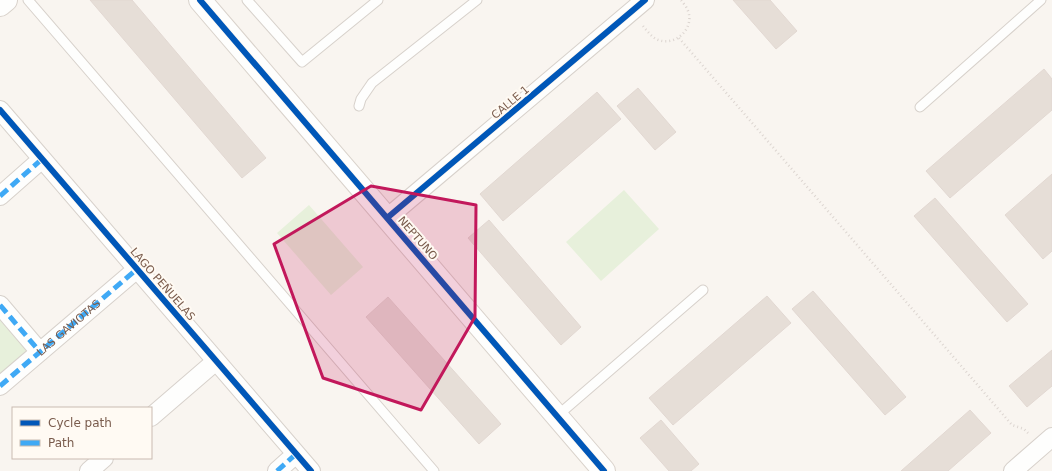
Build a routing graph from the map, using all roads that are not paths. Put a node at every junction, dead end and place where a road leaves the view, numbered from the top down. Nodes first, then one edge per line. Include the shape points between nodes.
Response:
1 (6, 0) edge
2 (28, 0) edge
3 (200, 0) edge
4 (247, 0) edge
5 (378, 0) edge
6 (477, 0) edge
7 (645, 0) edge
8 (1042, 0) edge
9 (0, 5) edge
10 (359, 106) dead end
11 (920, 107) dead end
12 (0, 110) edge
13 (42, 159) junction
14 (0, 196) edge
15 (387, 218) junction
16 (137, 269) junction
17 (703, 290) dead end
18 (0, 305) edge
19 (40, 352) junction
20 (216, 361) junction
21 (0, 386) edge
22 (557, 416) junction
23 (152, 417) edge
24 (1046, 442) edge
25 (296, 454) junction
26 (103, 459) edge
27 (89, 471) edge
28 (276, 471) edge
29 (311, 471) edge
30 (434, 471) edge
31 (604, 471) edge
32 (1013, 471) edge

1 - 9 street
2 - 30 lane
3 - 15 street, NEPTUNO
4 - 5 lane via 302,62
6 - 10 lane via 372,84
7 - 15 street, CALLE 1
8 - 11 lane
12 - 13 street, LAGO PEÑUELAS
13 - 14 street
13 - 16 street, LAGO PEÑUELAS
15 - 22 street, NEPTUNO
16 - 19 street, LAS GAVIOTAS
16 - 20 street, LAGO PEÑUELAS
17 - 22 lane
18 - 19 street
19 - 21 street, LAS GAVIOTAS
20 - 23 street
20 - 25 street, LAGO PEÑUELAS
22 - 31 street, NEPTUNO
24 - 32 street
25 - 28 street
25 - 29 street, LAGO PEÑUELAS
26 - 27 street

